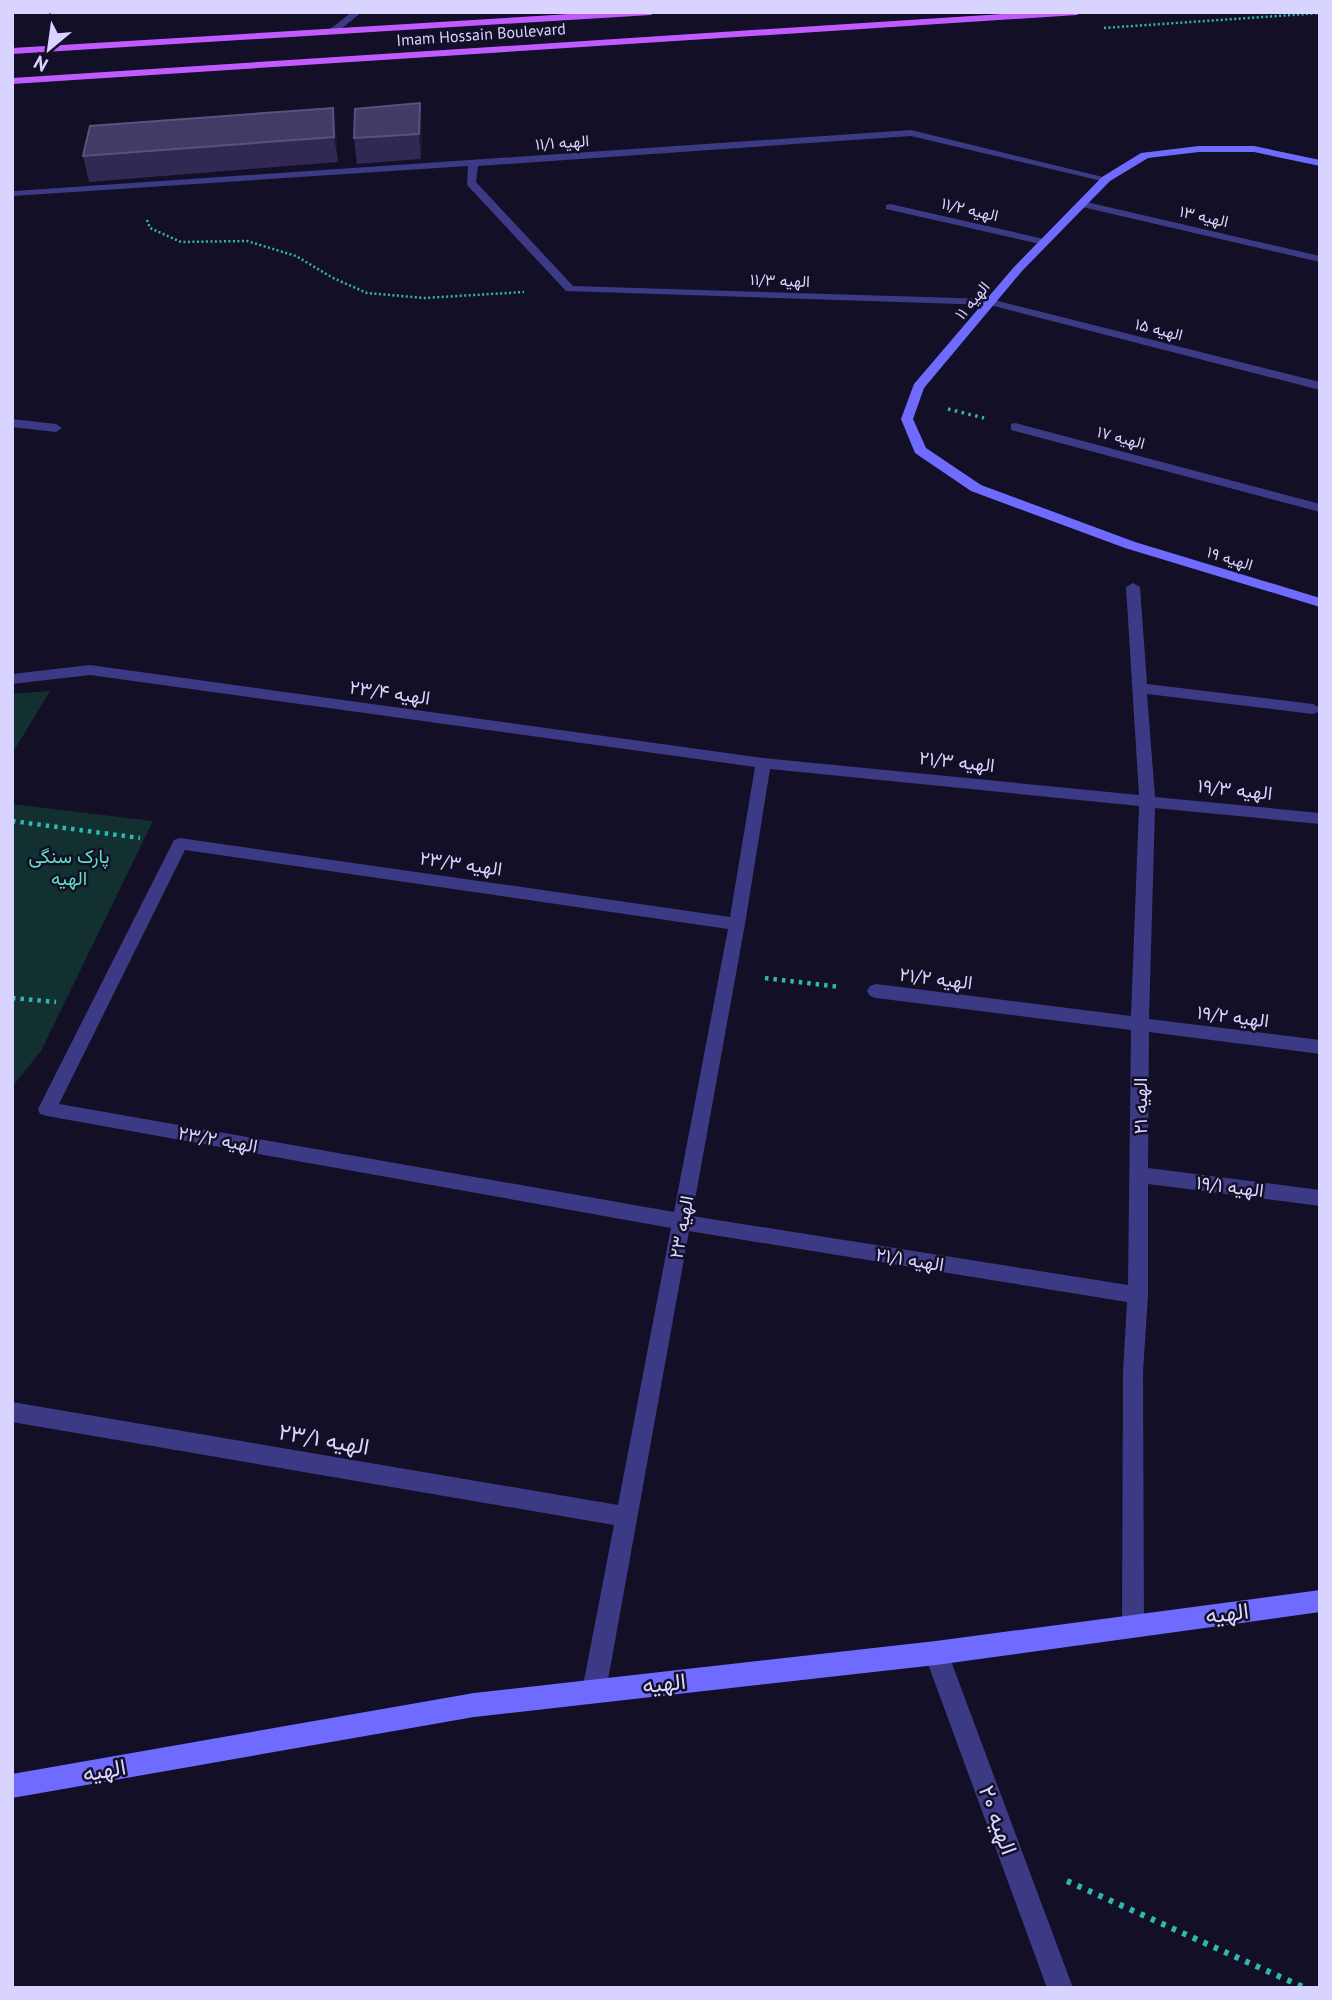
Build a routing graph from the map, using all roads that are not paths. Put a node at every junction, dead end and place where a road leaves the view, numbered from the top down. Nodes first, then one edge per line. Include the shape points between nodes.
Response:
1 (358, 12) edge
2 (651, 12) edge
3 (1077, 12) edge
4 (333, 32) junction
5 (12, 51) edge
6 (12, 81) edge
7 (473, 163) junction
8 (1320, 163) edge
9 (1105, 179) junction
10 (15, 194) dead end
11 (1082, 204) junction
12 (890, 207) dead end
13 (1044, 242) junction
14 (1320, 259) edge
15 (990, 302) junction
16 (1320, 386) edge
17 (12, 424) edge
18 (1015, 427) road end
19 (56, 428) dead end
20 (1320, 508) edge
21 (1130, 545) joint
22 (1133, 587) dead end
23 (1320, 603) edge
24 (12, 678) edge
25 (1139, 688) junction
26 (1313, 709) dead end
27 (763, 763) junction
28 (1147, 802) junction
29 (1320, 819) edge
30 (180, 844) joint
31 (737, 924) junction
32 (876, 991) road end
33 (1140, 1025) junction
34 (1320, 1047) edge
35 (1140, 1175) junction
36 (1320, 1198) edge
37 (682, 1222) junction
38 (1138, 1295) junction
39 (12, 1412) edge
40 (627, 1517) junction
41 (1320, 1601) edge
42 (1133, 1625) junction
43 (936, 1653) junction
44 (594, 1691) junction
45 (12, 1786) edge
46 (1060, 1988) edge

1 - 4 street
2 - 4 main road, Imam Hossain Boulevard
3 - 6 main road, Imam Hossain Boulevard
4 - 5 main road, Imam Hossain Boulevard
7 - 9 street, الهیه ۱۱/۱ via 911,133
7 - 10 street, الهیه ۱۱/۱
7 - 15 street, الهیه ۱۱/۳ via 471,183 570,289
8 - 9 street, الهیه ۱۱ via 1254,149 1199,149 1145,155
9 - 11 street, الهیه ۱۱
11 - 13 street, الهیه ۱۱
11 - 14 street, الهیه ۱۳
12 - 13 street, الهیه ۱۱/۲
13 - 15 street, الهیه ۱۱
15 - 16 street, الهیه ۱۵
15 - 21 street, الهیه ۱۱ via 918,387 907,419 920,450 976,488
17 - 19 street
18 - 20 street, الهیه ۱۷
21 - 23 street, الهیه ۱۹
22 - 25 street, الهیه ۲۱
24 - 27 street, الهیه ۲۳/۴ via 90,670
25 - 26 street
25 - 28 street, الهیه ۲۱
27 - 28 street, الهیه ۲۱/۳
27 - 31 street, الهیه ۲۳
28 - 29 street, الهیه ۱۹/۳
28 - 33 street, الهیه ۲۱
30 - 31 street, الهیه ۲۳/۳
30 - 37 street, الهیه ۲۳/۲ via 47,1109
31 - 37 street, الهیه ۲۳
32 - 33 street, الهیه ۲۱/۲
33 - 34 street, الهیه ۱۹/۲
33 - 35 street, الهیه ۲۱
35 - 36 street, الهیه ۱۹/۱
35 - 38 street, الهیه ۲۱
37 - 38 street, الهیه ۲۱/۱
37 - 40 street, الهیه ۲۳
38 - 42 street, الهیه ۲۱ via 1133,1372
39 - 40 street, الهیه ۲۳/۱
40 - 44 street, الهیه ۲۳
41 - 42 street, الهیه
42 - 43 street, الهیه
43 - 44 street, الهیه
43 - 46 street, الهیه ۲۰
44 - 45 street, الهیه via 474,1705

